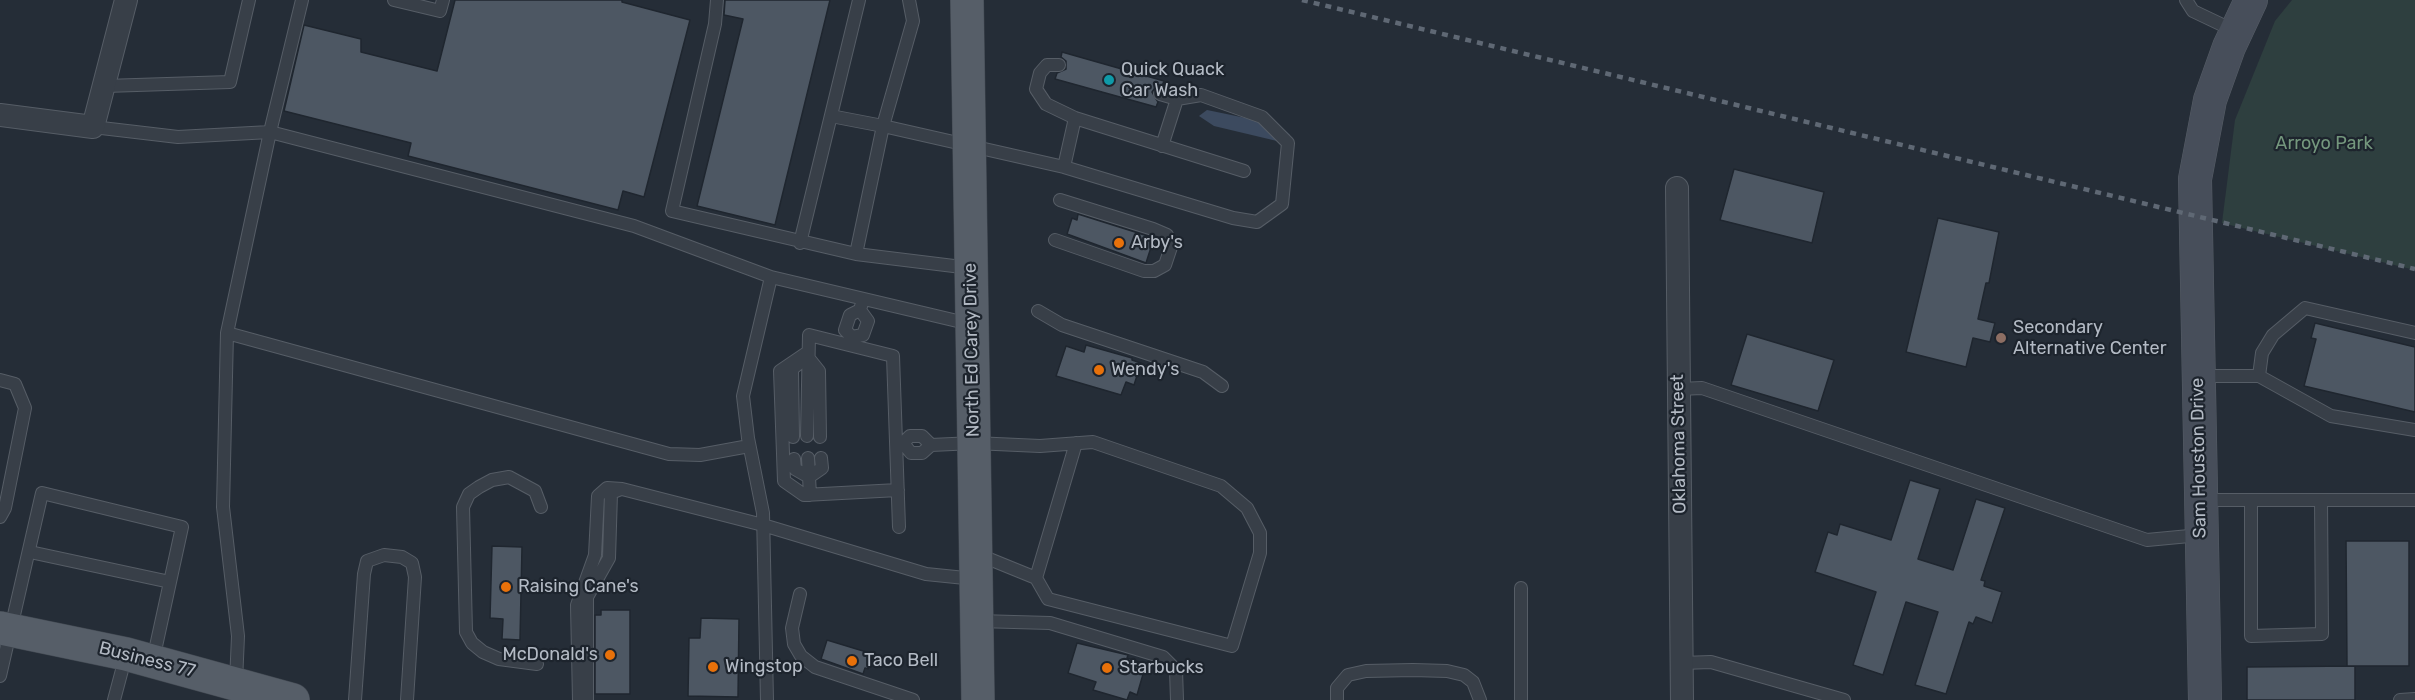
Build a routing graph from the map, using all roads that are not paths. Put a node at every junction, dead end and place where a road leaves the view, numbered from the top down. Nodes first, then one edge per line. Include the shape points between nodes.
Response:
1 (126, 0) edge
2 (249, 0) edge
3 (302, 0) edge
4 (394, 0) edge
5 (442, 0) edge
6 (717, 0) edge
7 (859, 0) edge
8 (909, 0) edge
9 (967, 0) edge
10 (2186, 0) edge
11 (2251, 0) edge
12 (2236, 32) junction
13 (1059, 65) dead end
14 (105, 86) junction
15 (1160, 94) dead end
16 (1177, 99) junction
17 (0, 115) edge
18 (831, 116) junction
19 (1075, 118) junction
20 (883, 126) junction
21 (93, 127) junction
22 (270, 132) junction
23 (969, 144) junction
24 (1162, 146) junction
25 (1064, 167) junction
26 (1244, 171) dead end
27 (1677, 188) dead end
28 (1060, 200) dead end
29 (1055, 240) dead end
30 (800, 243) junction
31 (856, 254) junction
32 (970, 268) junction
33 (771, 277) junction
34 (862, 304) junction
35 (1038, 311) dead end
36 (972, 324) junction
37 (227, 333) junction
38 (2415, 333) edge
39 (851, 341) junction
40 (807, 354) junction
41 (2197, 376) junction
42 (2259, 376) junction
43 (0, 380) edge
44 (1222, 386) dead end
45 (1679, 389) junction
46 (2415, 430) edge
47 (807, 436) dead end
48 (793, 437) dead end
49 (820, 437) dead end
50 (899, 443) junction
51 (974, 443) junction
52 (1076, 443) junction
53 (749, 446) junction
54 (808, 458) dead end
55 (821, 458) dead end
56 (794, 459) dead end
57 (809, 477) junction
58 (622, 489) junction
59 (897, 490) junction
60 (810, 495) junction
61 (2200, 500) junction
62 (2251, 500) junction
63 (2321, 500) junction
64 (2415, 500) edge
65 (541, 507) dead end
66 (0, 517) edge
67 (763, 525) junction
68 (899, 527) dead end
69 (2201, 535) junction
70 (30, 552) junction
71 (976, 566) junction
72 (1036, 578) junction
73 (170, 582) junction
74 (1521, 588) dead end
75 (800, 594) dead end
76 (977, 621) junction
77 (6, 629) edge
78 (140, 657) junction
79 (1682, 663) junction
80 (537, 664) dead end
81 (0, 676) edge
82 (234, 691) edge
83 (2415, 699) edge
84 (114, 700) edge
85 (293, 700) edge
86 (355, 700) edge
87 (407, 700) edge
88 (579, 700) edge
89 (586, 700) edge
90 (767, 700) edge
91 (914, 700) edge
92 (978, 700) edge
93 (1177, 700) edge
94 (1336, 700) edge
95 (1480, 700) edge
96 (1521, 700) edge
97 (1682, 700) edge
98 (1844, 700) edge
99 (2205, 700) edge
100 (2400, 700) edge

1 - 14 street
2 - 14 lane via 230,82
3 - 22 lane
4 - 5 lane via 440,10
6 - 30 lane via 715,24 672,211
7 - 18 lane
8 - 20 lane via 913,21
9 - 23 main road, North Ed Carey Drive
10 - 12 lane via 2193,11
11 - 12 street, Sam Houston Drive
12 - 41 street, Sam Houston Drive via 2210,100 2195,179
13 - 19 lane via 1047,64 1036,89 1046,104
14 - 21 street
15 - 16 lane
16 - 24 lane
16 - 25 lane via 1201,95 1262,117 1288,143 1282,204 1257,222 1241,220
17 - 21 street
18 - 20 lane
18 - 30 lane
19 - 24 lane
19 - 25 lane
20 - 23 lane
20 - 31 lane
21 - 22 lane via 178,137
22 - 33 lane via 634,226
22 - 37 lane
23 - 25 lane
23 - 32 main road, North Ed Carey Drive
24 - 26 lane
27 - 45 street, Oklahoma Street
28 - 29 lane via 1153,229 1167,236 1171,247 1165,265 1144,271
30 - 31 lane
31 - 32 lane
32 - 36 main road, North Ed Carey Drive
33 - 34 lane
33 - 53 lane via 743,396
34 - 36 lane
34 - 39 lane via 868,321 864,334
35 - 44 lane via 1062,326 1203,372
36 - 51 main road, North Ed Carey Drive
37 - 53 lane via 669,454 700,455
37 - 82 lane via 222,507 238,636
38 - 42 lane via 2305,308 2273,335 2262,353
39 - 40 lane via 809,335
39 - 50 lane via 893,356
40 - 47 lane
40 - 48 lane via 792,369
40 - 49 lane via 819,370
40 - 60 lane via 780,371 784,482
41 - 42 lane
41 - 61 street, Sam Houston Drive
42 - 46 lane via 2331,416
43 - 66 lane via 15,384 25,408
45 - 69 lane via 1702,388 2147,540
45 - 79 street, Oklahoma Street
50 - 51 lane via 910,436 922,436 931,445
50 - 59 lane
51 - 52 lane
51 - 71 main road, North Ed Carey Drive
52 - 72 lane
52 - 72 lane via 1093,442 1221,486 1247,508 1260,533 1257,563 1232,646 1048,599
53 - 67 lane
54 - 57 lane
55 - 57 lane via 822,468
56 - 57 lane via 795,469
57 - 60 lane
58 - 67 lane
58 - 88 lane via 607,488 598,496 595,555 578,605
58 - 89 lane via 611,493 609,558 587,597
59 - 60 lane
59 - 68 lane
61 - 62 lane
61 - 69 street, Sam Houston Drive
62 - 63 lane
62 - 63 lane via 2252,636 2322,634
63 - 64 lane
65 - 80 lane via 535,491 509,477 479,487 463,507 466,632 483,652 509,661
67 - 71 lane via 926,574
67 - 90 lane
69 - 99 street, Sam Houston Drive
70 - 73 lane
70 - 73 lane via 42,493 182,527
70 - 77 lane
71 - 72 lane
71 - 76 main road, North Ed Carey Drive
73 - 78 lane
74 - 96 lane
75 - 91 lane via 792,628 801,656 814,667
76 - 92 main road, North Ed Carey Drive
76 - 93 lane via 1050,623 1163,657 1176,670
77 - 78 main road, Business 77
77 - 81 lane
78 - 82 main road, Business 77
78 - 84 lane
79 - 97 street, Oklahoma Street
79 - 98 lane via 1712,662
82 - 85 main road, Business 77
83 - 100 lane
86 - 87 lane via 364,574 367,561 384,555 402,557 412,563 415,577
94 - 95 lane via 1337,688 1348,675 1413,670 1464,675 1473,682

